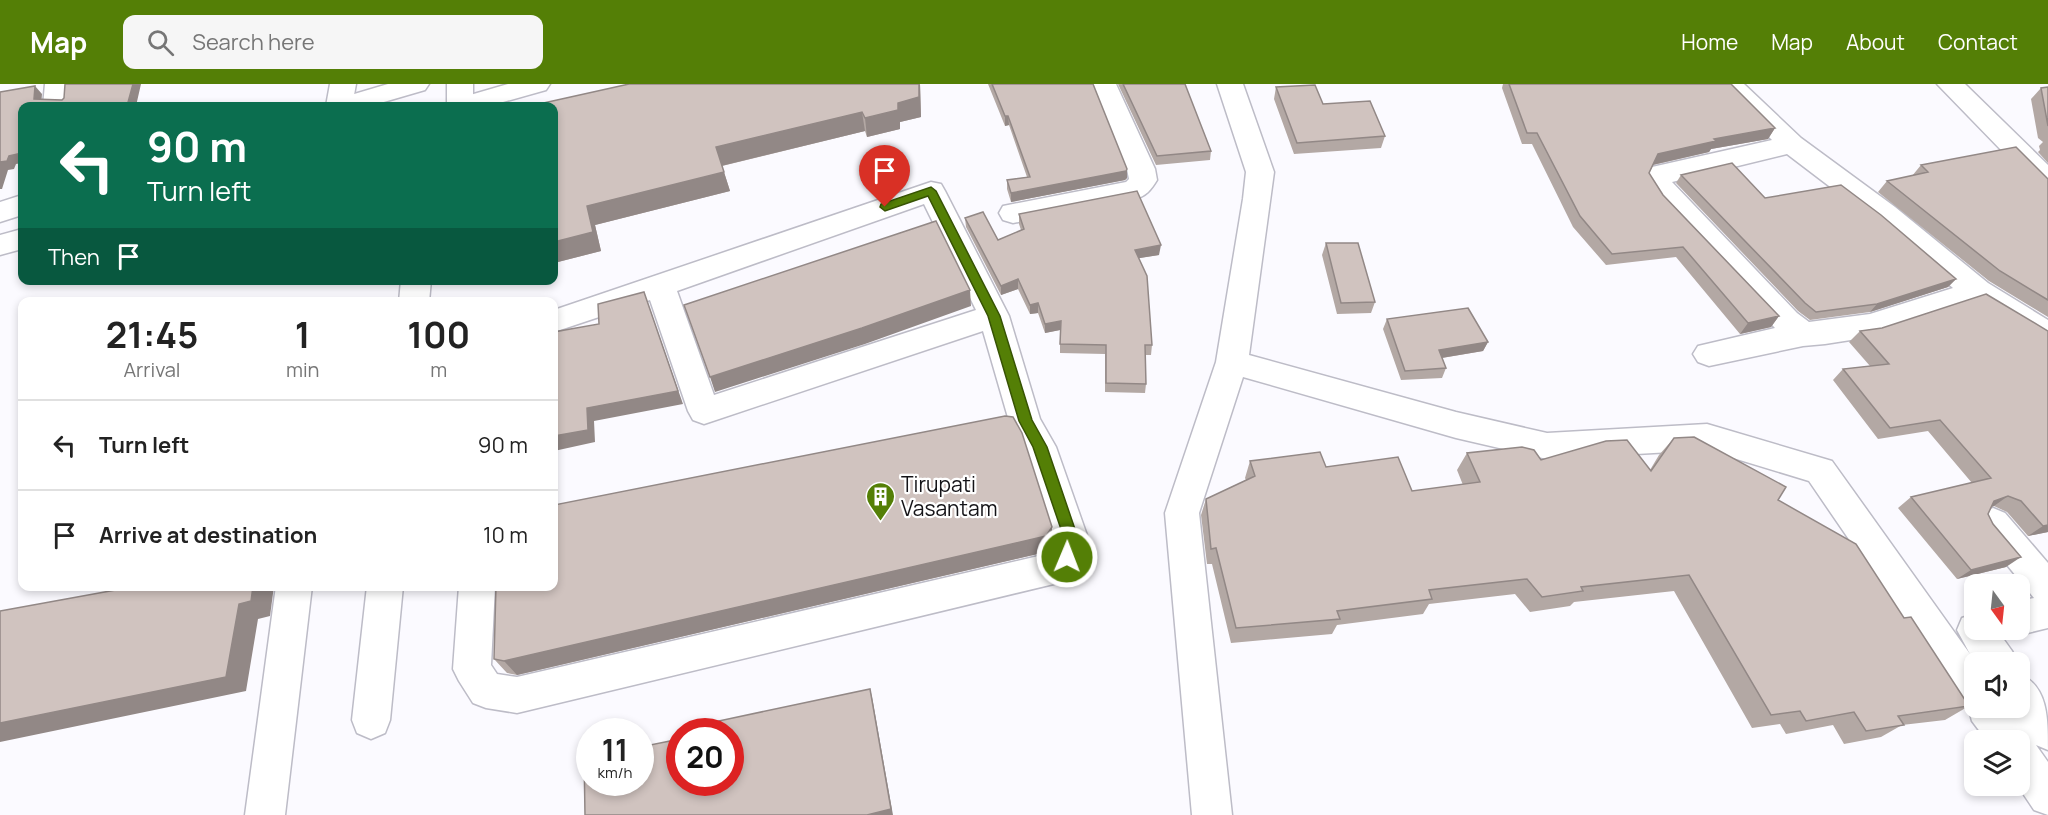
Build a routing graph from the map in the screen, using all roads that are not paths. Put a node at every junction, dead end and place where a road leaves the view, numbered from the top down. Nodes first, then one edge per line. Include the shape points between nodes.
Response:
1 (58, 84) edge
2 (343, 84) edge
3 (416, 84) edge
4 (460, 84) edge
5 (537, 84) edge
6 (1103, 84) edge
7 (1230, 84) edge
8 (1730, 84) edge
9 (1950, 84) edge
10 (56, 102) edge
11 (341, 102) edge
12 (355, 102) edge
13 (461, 102) edge
14 (475, 102) edge
15 (1792, 144) junction
16 (2048, 181) edge
17 (18, 206) edge
18 (0, 212) edge
19 (1013, 213) dead end
20 (18, 240) edge
21 (0, 246) edge
22 (660, 286) junction
23 (1977, 291) junction
24 (994, 316) junction
25 (558, 320) edge
26 (1803, 334) junction
27 (2048, 334) edge
28 (1709, 354) dead end
29 (1232, 362) junction
30 (1993, 523) edge
31 (2048, 589) edge
32 (293, 591) edge
33 (384, 591) edge
34 (477, 591) edge
35 (2048, 612) edge
36 (2030, 616) edge
37 (1964, 676) edge
38 (2030, 706) edge
39 (370, 720) dead end
40 (2048, 731) edge
41 (2030, 770) edge
42 (2048, 796) edge
43 (265, 815) edge
44 (1212, 815) edge

1 - 10 street
2 - 11 street
3 - 12 street
4 - 13 street
5 - 14 street
6 - 19 street via 1143,180 1135,190
7 - 29 street via 1260,172
8 - 15 street
9 - 16 street
15 - 23 street via 1885,214
15 - 26 street via 1662,174 1658,183 1786,321
17 - 18 street
20 - 21 street
22 - 24 street via 931,191
22 - 24 street via 704,411
22 - 25 street
23 - 26 street via 1873,325
23 - 27 street
24 - 34 street via 1010,420 1040,447 1072,541 1067,557 1058,567 517,695 486,690 472,669
26 - 28 street
29 - 37 street via 1456,425 1547,446 1707,437 1820,471
29 - 44 street via 1182,513
30 - 31 street
32 - 43 street
33 - 39 street
35 - 36 street
38 - 40 street
41 - 42 street

